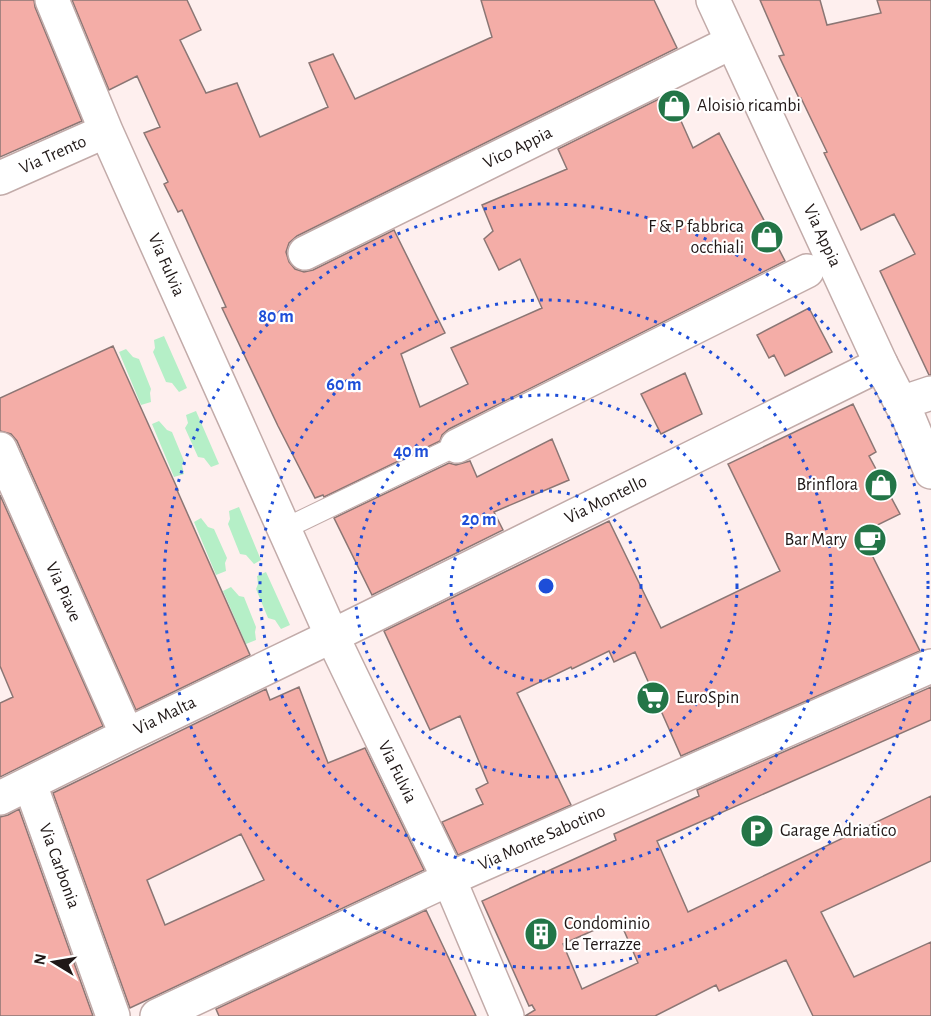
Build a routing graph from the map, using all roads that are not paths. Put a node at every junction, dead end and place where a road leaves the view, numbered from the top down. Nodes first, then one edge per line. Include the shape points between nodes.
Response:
1 (52, 0) edge
2 (712, 0) edge
3 (732, 42) junction
4 (106, 131) junction
5 (0, 178) edge
6 (305, 253) dead end
7 (807, 271) dead end
8 (881, 364) junction
9 (916, 398) edge
10 (452, 448) joint
11 (0, 449) edge
12 (931, 472) edge
13 (284, 529) junction
14 (332, 636) junction
15 (931, 666) edge
16 (127, 735) junction
17 (30, 784) junction
18 (0, 798) edge
19 (449, 879) junction
20 (113, 1016) edge
21 (157, 1016) edge
22 (507, 1016) edge

1 - 4 street, Via Fulvia
2 - 3 street, Via Appia
3 - 6 street, Vico Appia
3 - 8 street, Via Appia
4 - 5 street, Via Trento
4 - 13 street, Via Fulvia
7 - 10 street, Via Appia
8 - 9 street, Via Appia
8 - 14 street, Via Montello
9 - 12 street, Via Appia via 910,421
10 - 13 lane
11 - 16 street, Via Piave
13 - 14 street, Via Fulvia
14 - 16 street, Via Malta
14 - 19 street, Via Fulvia
15 - 19 street, Via Monte Sabotino
16 - 17 street, Via Malta
17 - 18 street, Via Malta
17 - 20 street, Via Carbonia
19 - 21 street, Via Monte Sabotino
19 - 22 street, Via Fulvia

